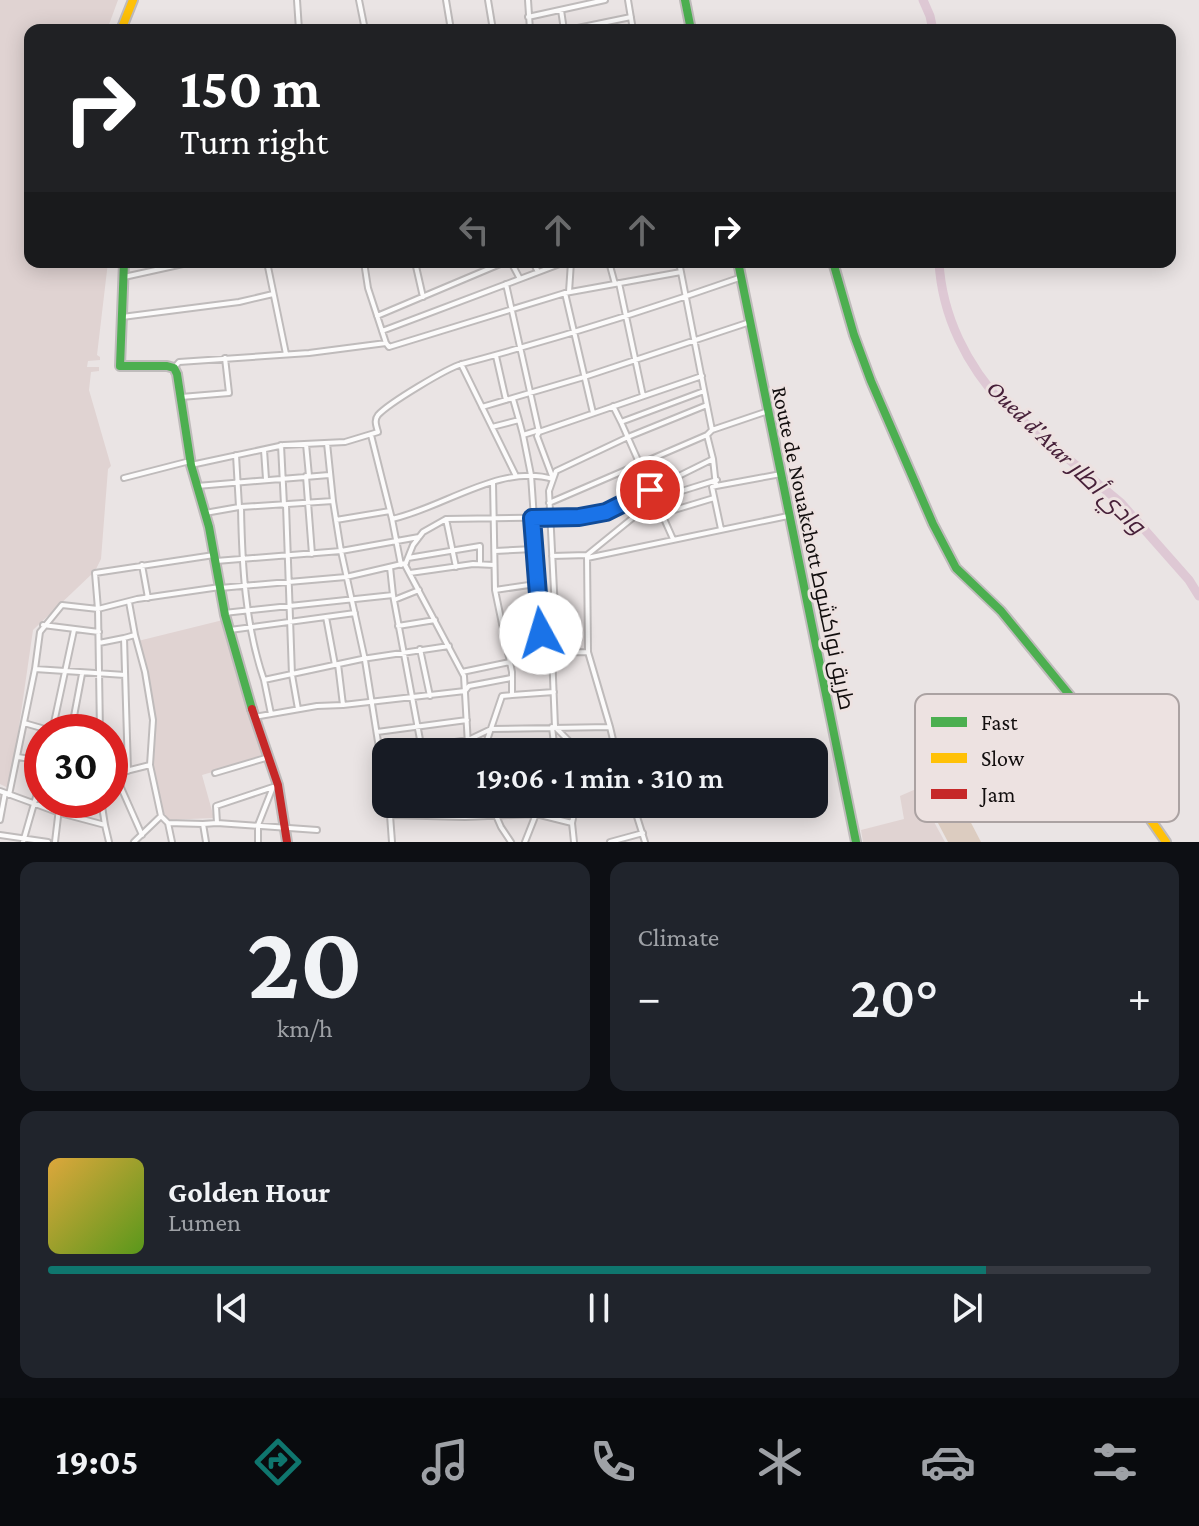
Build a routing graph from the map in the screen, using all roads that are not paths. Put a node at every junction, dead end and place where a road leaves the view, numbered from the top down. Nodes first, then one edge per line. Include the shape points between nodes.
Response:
1 (133, 0) edge
2 (297, 0) edge
3 (359, 0) edge
4 (446, 0) edge
5 (488, 0) edge
6 (528, 0) edge
7 (605, 0) edge
8 (628, 0) edge
9 (685, 0) edge
10 (561, 10) junction
11 (528, 17) junction
12 (631, 17) junction
13 (605, 22) joint
14 (123, 24) edge
15 (299, 24) edge
16 (364, 24) edge
17 (450, 24) edge
18 (492, 24) edge
19 (529, 24) edge
20 (564, 24) edge
21 (595, 24) edge
22 (632, 24) edge
23 (690, 24) edge
24 (124, 268) edge
25 (164, 268) edge
26 (268, 268) edge
27 (365, 268) edge
28 (416, 268) edge
29 (493, 268) edge
30 (512, 268) edge
31 (536, 268) edge
32 (549, 268) edge
33 (570, 268) edge
34 (611, 268) edge
35 (680, 268) edge
36 (739, 268) edge
37 (835, 268) edge
38 (538, 272) junction
39 (681, 272) junction
40 (123, 277) junction
41 (741, 278) junction
42 (520, 279) junction
43 (506, 284) junction
44 (617, 284) junction
45 (567, 293) junction
46 (273, 294) junction
47 (423, 297) junction
48 (685, 297) junction
49 (512, 309) junction
50 (377, 316) junction
51 (625, 316) junction
52 (122, 317) junction
53 (750, 322) junction
54 (382, 331) junction
55 (574, 332) junction
56 (694, 341) junction
57 (386, 343) junction
58 (522, 348) junction
59 (286, 354) junction
60 (496, 355) junction
61 (225, 358) junction
62 (635, 361) junction
63 (461, 364) junction
64 (174, 368) junction
65 (702, 376) junction
66 (584, 377) junction
67 (704, 391) junction
68 (531, 393) junction
69 (643, 396) junction
70 (181, 397) junction
71 (513, 398) junction
72 (506, 400) junction
73 (707, 405) junction
74 (613, 406) junction
75 (482, 407) junction
76 (768, 411) junction
77 (593, 413) junction
78 (519, 420) junction
79 (621, 422) junction
80 (492, 427) junction
81 (712, 430) junction
82 (539, 431) junction
83 (370, 434) junction
84 (523, 435) junction
85 (707, 435) junction
86 (628, 437) junction
87 (327, 443) junction
88 (306, 444) junction
89 (281, 445) junction
90 (264, 449) junction
91 (236, 455) junction
92 (713, 459) junction
93 (190, 463) junction
94 (640, 466) junction
95 (781, 473) junction
96 (329, 475) junction
97 (531, 475) junction
98 (308, 476) junction
99 (516, 476) junction
100 (124, 478) dead end
101 (282, 478) junction
102 (266, 479) junction
103 (553, 479) junction
104 (237, 482) junction
105 (493, 482) junction
106 (716, 483) junction
107 (197, 486) junction
108 (650, 490) junction
109 (714, 498) junction
110 (333, 501) junction
111 (654, 501) junction
112 (308, 503) junction
113 (549, 503) junction
114 (285, 505) junction
115 (240, 507) junction
116 (390, 511) junction
117 (205, 513) junction
118 (661, 514) junction
119 (790, 515) junction
120 (492, 518) junction
121 (532, 518) junction
122 (550, 518) junction
123 (392, 519) junction
124 (446, 519) junction
125 (336, 520) junction
126 (721, 529) junction
127 (419, 537) junction
128 (673, 539) junction
129 (396, 540) junction
130 (534, 549) junction
131 (341, 551) junction
132 (454, 551) junction
133 (495, 551) junction
134 (312, 554) junction
135 (286, 556) junction
136 (552, 556) junction
137 (587, 556) junction
138 (215, 558) junction
139 (242, 559) junction
140 (405, 562) junction
141 (480, 564) junction
142 (142, 565) junction
143 (494, 565) junction
144 (390, 567) junction
145 (456, 567) junction
146 (410, 573) junction
147 (346, 577) junction
148 (288, 582) junction
149 (536, 584) junction
150 (246, 585) junction
151 (220, 588) junction
152 (419, 590) junction
153 (495, 590) junction
154 (148, 598) junction
155 (393, 598) junction
156 (351, 600) junction
157 (128, 601) junction
158 (289, 606) junction
159 (98, 609) junction
160 (249, 610) junction
161 (224, 613) junction
162 (355, 613) junction
163 (326, 617) junction
164 (539, 617) junction
165 (435, 620) junction
166 (290, 622) junction
167 (503, 622) junction
168 (43, 625) junction
169 (398, 626) junction
170 (251, 627) junction
171 (74, 630) junction
172 (230, 630) junction
173 (99, 632) junction
174 (135, 635) junction
175 (124, 638) junction
176 (99, 643) junction
177 (449, 646) junction
178 (420, 649) junction
179 (543, 649) junction
180 (402, 652) junction
181 (508, 652) junction
182 (588, 652) junction
183 (552, 653) junction
184 (365, 660) junction
185 (510, 662) junction
186 (336, 664) junction
187 (35, 669) junction
188 (65, 672) junction
189 (462, 672) junction
190 (82, 674) junction
191 (98, 675) junction
192 (125, 675) junction
193 (292, 675) junction
194 (511, 678) junction
195 (264, 680) junction
196 (465, 691) junction
197 (554, 692) junction
198 (1070, 694) edge
199 (512, 695) junction
200 (430, 696) junction
201 (411, 699) junction
202 (372, 702) junction
203 (343, 705) junction
204 (298, 709) junction
205 (56, 714) edge
206 (74, 714) edge
207 (99, 714) edge
208 (126, 714) edge
209 (271, 714) junction
210 (254, 717) junction
211 (467, 720) junction
212 (23, 722) joint
213 (417, 726) junction
214 (553, 727) junction
215 (610, 727) junction
216 (491, 729) junction
217 (377, 732) junction
218 (379, 738) edge
219 (420, 738) edge
220 (468, 738) edge
221 (472, 738) edge
222 (488, 738) edge
223 (554, 738) edge
224 (565, 738) edge
225 (613, 738) edge
226 (18, 757) junction
227 (269, 757) junction
228 (24, 758) edge
229 (150, 765) junction
230 (128, 771) edge
231 (215, 773) dead end
232 (275, 786) junction
233 (5, 793) edge
234 (24, 800) edge
235 (128, 807) edge
236 (161, 816) junction
237 (30, 818) edge
238 (58, 818) edge
239 (78, 818) edge
240 (104, 818) edge
241 (390, 818) edge
242 (497, 818) edge
243 (534, 818) edge
244 (552, 818) edge
245 (573, 818) edge
246 (638, 818) edge
247 (0, 820) edge
248 (1152, 822) edge
249 (168, 823) junction
250 (217, 823) junction
251 (572, 823) junction
252 (203, 824) junction
253 (105, 825) junction
254 (258, 825) junction
255 (285, 828) junction
256 (317, 830) dead end
257 (643, 833) junction
258 (0, 835) edge
259 (142, 835) junction
260 (23, 840) edge
261 (48, 842) edge
262 (55, 842) edge
263 (109, 842) edge
264 (134, 842) edge
265 (172, 842) edge
266 (206, 842) edge
267 (258, 842) edge
268 (287, 842) edge
269 (392, 842) edge
270 (511, 842) edge
271 (525, 842) edge
272 (574, 842) edge
273 (610, 842) edge
274 (645, 842) edge
275 (856, 842) edge
276 (1166, 842) edge

1 - 14 main road
2 - 15 street
3 - 16 street
4 - 17 street
5 - 18 street
6 - 11 street
7 - 10 street
8 - 12 street
9 - 23 main road
10 - 11 street
10 - 20 street
11 - 19 street
12 - 13 street
12 - 22 street
13 - 21 street
24 - 40 main road
25 - 40 street
26 - 46 street
27 - 50 street
28 - 47 street
29 - 47 street
30 - 42 street
31 - 38 street
32 - 38 street
33 - 45 street
34 - 44 street
35 - 39 street
36 - 41 main road, Route de Nouakchott طريق نواكشوط
37 - 198 main road via 871,381 956,568 1001,611
38 - 42 street
39 - 44 street
39 - 48 street
40 - 52 main road
41 - 48 street
41 - 53 main road, Route de Nouakchott طريق نواكشوط
42 - 43 street
43 - 49 street
43 - 54 street
44 - 45 street
44 - 51 street
45 - 49 street
45 - 55 street
46 - 52 street
46 - 59 street
47 - 50 street
48 - 51 street
48 - 56 street
49 - 57 street via 389,347
49 - 58 street
50 - 54 street
51 - 55 street
51 - 62 street
52 - 64 main road via 120,366
53 - 56 street
53 - 76 main road, Route de Nouakchott طريق نواكشوط
54 - 57 street
55 - 58 street
55 - 66 street
56 - 62 street
56 - 65 street
57 - 59 street
58 - 60 street
58 - 68 street
59 - 61 street
60 - 63 street
60 - 72 street
61 - 64 street via 179,362
61 - 70 street via 229,393
62 - 66 street
62 - 69 street
63 - 75 street
63 - 83 street via 377,416 378,432
64 - 70 main road
65 - 67 street
65 - 69 street
66 - 68 street
66 - 77 street
67 - 73 street
67 - 79 street
68 - 71 street
68 - 82 street
69 - 74 street
70 - 93 main road
71 - 72 street
71 - 78 street
72 - 75 street
73 - 81 street
73 - 86 street
74 - 77 street
74 - 79 street
75 - 80 street
76 - 81 street
76 - 95 main road, Route de Nouakchott طريق نواكشوط
77 - 82 street
78 - 80 street
78 - 84 street
79 - 86 street
80 - 99 street
81 - 85 street
82 - 84 street
82 - 103 street
83 - 87 street
83 - 116 street
84 - 97 street
85 - 92 street
85 - 94 street
86 - 94 street
86 - 103 street via 556,471
87 - 88 street
87 - 96 street
88 - 89 street
88 - 98 street
89 - 90 street
89 - 101 street
90 - 91 street
90 - 102 street
91 - 93 street
91 - 104 street
92 - 106 street
92 - 108 street
93 - 100 street
93 - 107 main road
94 - 108 street
94 - 113 street
95 - 106 street
95 - 119 main road, Route de Nouakchott طريق نواكشوط
96 - 98 street
96 - 110 street
97 - 99 street
97 - 103 street
97 - 121 street
98 - 101 street
98 - 112 street
99 - 105 street
101 - 102 street
101 - 114 street
102 - 104 street
103 - 113 street
104 - 107 street
104 - 115 street
105 - 120 street
105 - 123 street
106 - 109 street
106 - 111 street
107 - 117 main road
108 - 111 street
108 - 122 street via 606,512
109 - 118 street
109 - 126 street
110 - 112 street
110 - 125 street
111 - 118 street
111 - 137 street
112 - 114 street
112 - 134 street
113 - 122 street
114 - 115 street
114 - 135 street
115 - 117 street
115 - 139 street
116 - 123 street
116 - 125 street
117 - 138 main road
118 - 128 street
119 - 126 street
119 - 275 main road, Route de Nouakchott طريق نواكشوط
120 - 121 street
120 - 124 street
120 - 133 street
121 - 122 street
121 - 130 street
122 - 136 street
123 - 129 street
124 - 127 street
124 - 132 street
125 - 131 street
126 - 128 street
127 - 129 street
127 - 140 street
128 - 137 street
129 - 131 street
129 - 140 street
130 - 133 street
130 - 149 street
131 - 134 street
131 - 147 street
132 - 140 street
132 - 141 street via 480,546
132 - 145 street
133 - 143 street
134 - 135 street
135 - 139 street
135 - 148 street
136 - 137 street
136 - 183 street via 557,650
137 - 182 street
138 - 139 street
138 - 142 street
138 - 151 main road
139 - 150 street
140 - 144 street
140 - 146 street
141 - 143 street
141 - 145 street
142 - 154 street
142 - 159 street via 95,573
143 - 153 street
144 - 147 street
144 - 155 street
145 - 146 street
146 - 152 street
147 - 148 street
147 - 156 street
148 - 150 street
148 - 158 street
149 - 153 street
149 - 164 street
150 - 151 street
150 - 160 street
151 - 154 street
151 - 161 main road
152 - 155 street
152 - 165 street
153 - 167 street
154 - 157 street
155 - 156 street
155 - 169 street
156 - 158 street
156 - 162 street
157 - 159 street
157 - 174 street
158 - 160 street
158 - 166 street
159 - 168 street via 66,604
159 - 173 street
160 - 161 street
160 - 170 street
161 - 172 main road
162 - 163 street
162 - 184 street
163 - 166 street
163 - 186 street
164 - 167 street
164 - 179 street
165 - 169 street
165 - 177 street
166 - 170 street
166 - 193 street
167 - 181 street
168 - 171 street
168 - 187 street
169 - 180 street
170 - 172 street
170 - 195 street
171 - 173 street
171 - 188 street
172 - 210 main road
173 - 176 street
174 - 175 street
174 - 229 street via 153,720
175 - 176 street
175 - 192 street
176 - 191 street
177 - 178 street
177 - 189 street
178 - 180 street
178 - 200 street
179 - 181 street
179 - 183 street
180 - 184 street
180 - 201 street
181 - 185 street
182 - 183 street
182 - 215 street
183 - 197 street
184 - 186 street
184 - 202 street
185 - 189 street
185 - 194 street
186 - 193 street
186 - 203 street
187 - 188 street
187 - 212 street
188 - 190 street
188 - 205 street
189 - 196 street
190 - 191 street
190 - 206 street
191 - 192 street
191 - 207 street
192 - 208 street
193 - 195 street
193 - 204 street
194 - 196 street
194 - 199 street
195 - 209 street
196 - 200 street
196 - 211 street
197 - 199 street
197 - 214 street
199 - 216 street via 502,696
200 - 201 street
201 - 202 street
201 - 213 street
202 - 203 street
202 - 217 street
203 - 204 street
204 - 209 street
209 - 210 street
210 - 227 main road
211 - 213 street
211 - 220 street
212 - 226 street
213 - 217 street
213 - 219 street
214 - 215 street
214 - 216 street
214 - 223 street
214 - 224 street
215 - 225 street
216 - 221 street
216 - 222 street
217 - 218 street
226 - 228 street
226 - 233 street
227 - 231 street
227 - 232 main road
229 - 230 street
229 - 236 street
232 - 250 street via 216,806
232 - 254 street
232 - 255 main road
233 - 234 street
233 - 247 street
235 - 259 street
236 - 249 street
236 - 259 street
237 - 260 street
238 - 262 street
239 - 253 street
240 - 253 street
241 - 269 street
242 - 270 street
243 - 271 street
244 - 251 street
245 - 251 street
246 - 257 street
248 - 276 main road
249 - 252 street
249 - 265 street
250 - 252 street
250 - 254 street
251 - 272 street
252 - 266 street
253 - 263 street
254 - 255 street
254 - 267 street
255 - 256 street
255 - 268 main road
257 - 273 street
257 - 274 street
258 - 260 street
259 - 264 street
260 - 261 street

